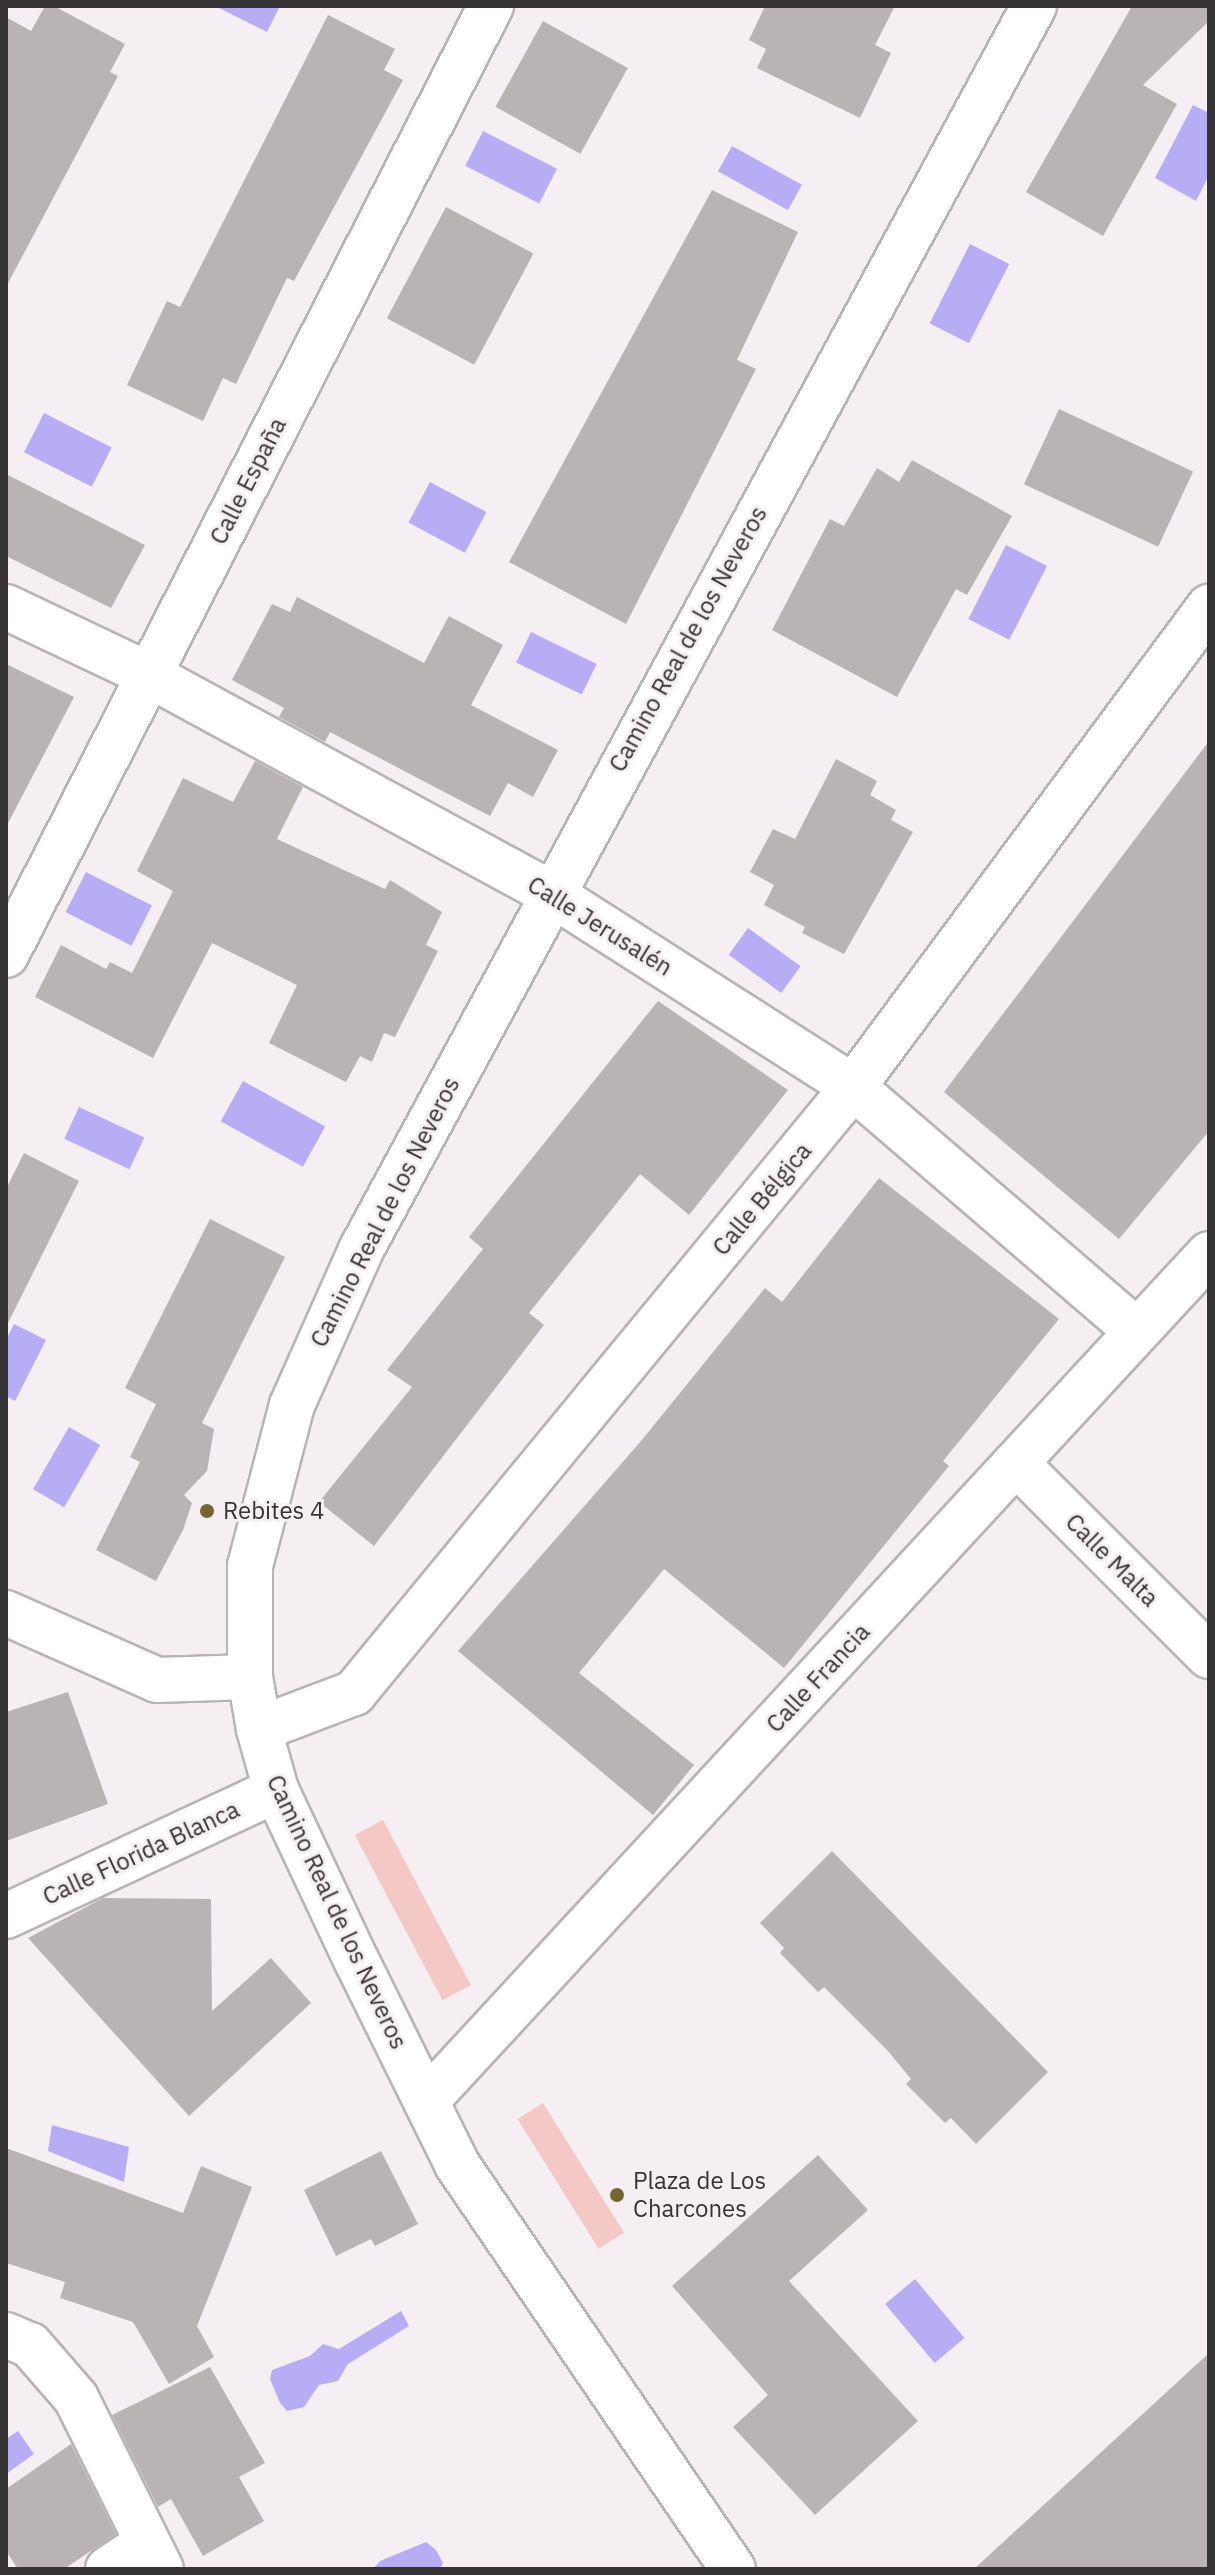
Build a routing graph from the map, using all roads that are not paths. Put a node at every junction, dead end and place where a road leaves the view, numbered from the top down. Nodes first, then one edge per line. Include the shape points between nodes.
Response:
1 (491, 6) edge
2 (1034, 6) edge
3 (6, 607) edge
4 (1209, 607) edge
5 (149, 675) junction
6 (550, 893) junction
7 (6, 955) edge
8 (853, 1087) junction
9 (1209, 1254) edge
10 (1137, 1331) junction
11 (1016, 1463) junction
12 (6, 1613) edge
13 (1209, 1656) edge
14 (250, 1677) junction
15 (259, 1729) junction
16 (276, 1790) junction
17 (6, 1916) edge
18 (426, 2101) junction
19 (6, 2335) edge
20 (154, 2556) edge
21 (108, 2569) edge
22 (733, 2569) edge

1 - 5 street, Calle España
2 - 6 street, Camino Real de los Neveros
3 - 5 street, Calle Jerusalén
4 - 8 street, Calle Bélgica
5 - 6 street, Calle Jerusalén
5 - 7 street, Calle España
6 - 8 street, Calle Jerusalén
6 - 14 street, Camino Real de los Neveros via 362,1248 292,1405 250,1566
8 - 10 street, Calle Jerusalén
8 - 15 street, Calle Bélgica via 354,1693
9 - 10 street, Calle Francia
10 - 11 street, Calle Francia
11 - 13 street, Calle Malta
11 - 18 street, Calle Francia
12 - 14 street via 157,1680
14 - 15 street, Camino Real de los Neveros
15 - 16 street, Camino Real de los Neveros
16 - 17 street, Calle Florida Blanca
16 - 18 street, Camino Real de los Neveros
18 - 22 street, Camino Real de los Neveros via 457,2164
19 - 20 street via 30,2345 76,2398
20 - 21 street

